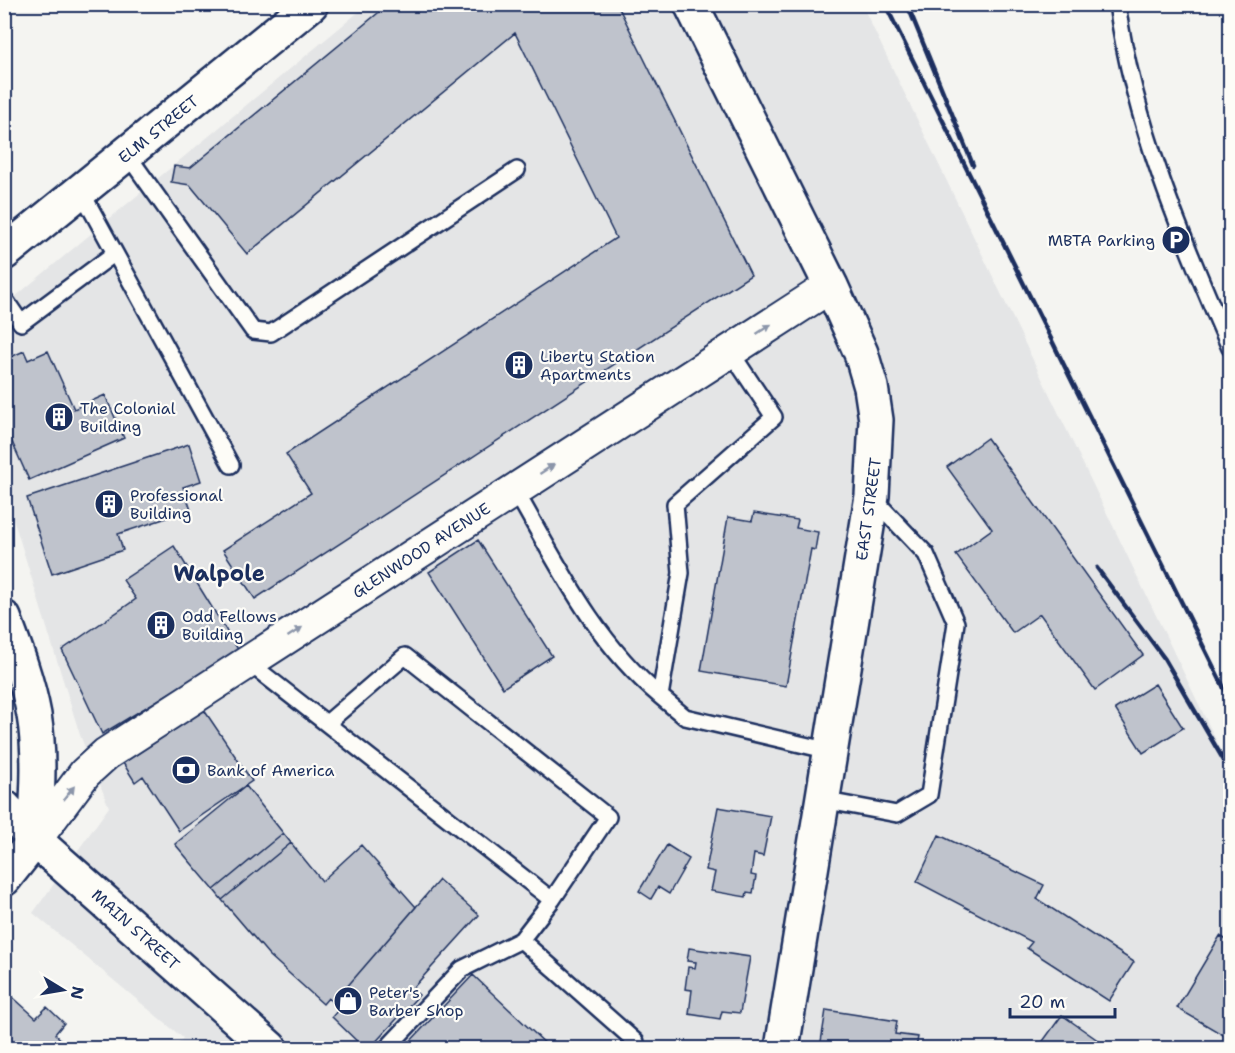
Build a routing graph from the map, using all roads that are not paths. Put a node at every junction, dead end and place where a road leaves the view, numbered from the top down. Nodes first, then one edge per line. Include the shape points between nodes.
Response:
1 (311, 4) edge
2 (691, 4) edge
3 (1117, 4) edge
4 (127, 154) junction
5 (517, 170) dead end
6 (81, 191) junction
7 (4, 253) edge
8 (115, 253) junction
9 (831, 286) junction
10 (4, 298) edge
11 (1230, 348) edge
12 (730, 351) junction
13 (231, 465) dead end
14 (515, 490) junction
15 (872, 496) junction
16 (4, 618) edge
17 (248, 662) junction
18 (660, 696) junction
19 (327, 723) junction
20 (831, 751) junction
21 (822, 800) junction
22 (4, 807) edge
23 (35, 840) junction
24 (4, 879) edge
25 (552, 900) junction
26 (521, 940) junction
27 (636, 1041) dead end
28 (270, 1048) edge
29 (387, 1048) edge
30 (782, 1048) edge

1 - 4 main road, ELM STREET
2 - 9 main road, EAST STREET
3 - 11 lane via 1128,69 1161,179
4 - 5 lane via 253,331 262,334 272,333
4 - 6 main road, ELM STREET
6 - 7 main road, ELM STREET
6 - 8 lane
8 - 10 lane via 21,322
8 - 13 lane
12 -> 9 street, GLENWOOD AVENUE
9 - 15 main road, EAST STREET via 861,353 871,387 876,420
14 -> 12 street, GLENWOOD AVENUE
12 - 18 lane via 774,417 675,504 681,573
17 -> 14 street, GLENWOOD AVENUE
14 - 18 lane via 595,627 640,680
15 - 20 main road, EAST STREET
15 - 21 lane via 926,554 956,623 929,795 897,814
16 - 23 main road via 34,715 38,754
17 - 19 lane
23 -> 17 street, GLENWOOD AVENUE via 85,773 106,754
18 - 20 lane via 685,717
19 - 25 lane
19 - 25 lane via 405,656 608,817
20 - 21 main road, EAST STREET
21 - 30 main road, EAST STREET
22 - 23 main road, MAIN STREET
23 - 24 main road
23 - 28 main road, MAIN STREET
25 - 26 lane
26 - 27 lane
26 - 29 lane via 462,969

